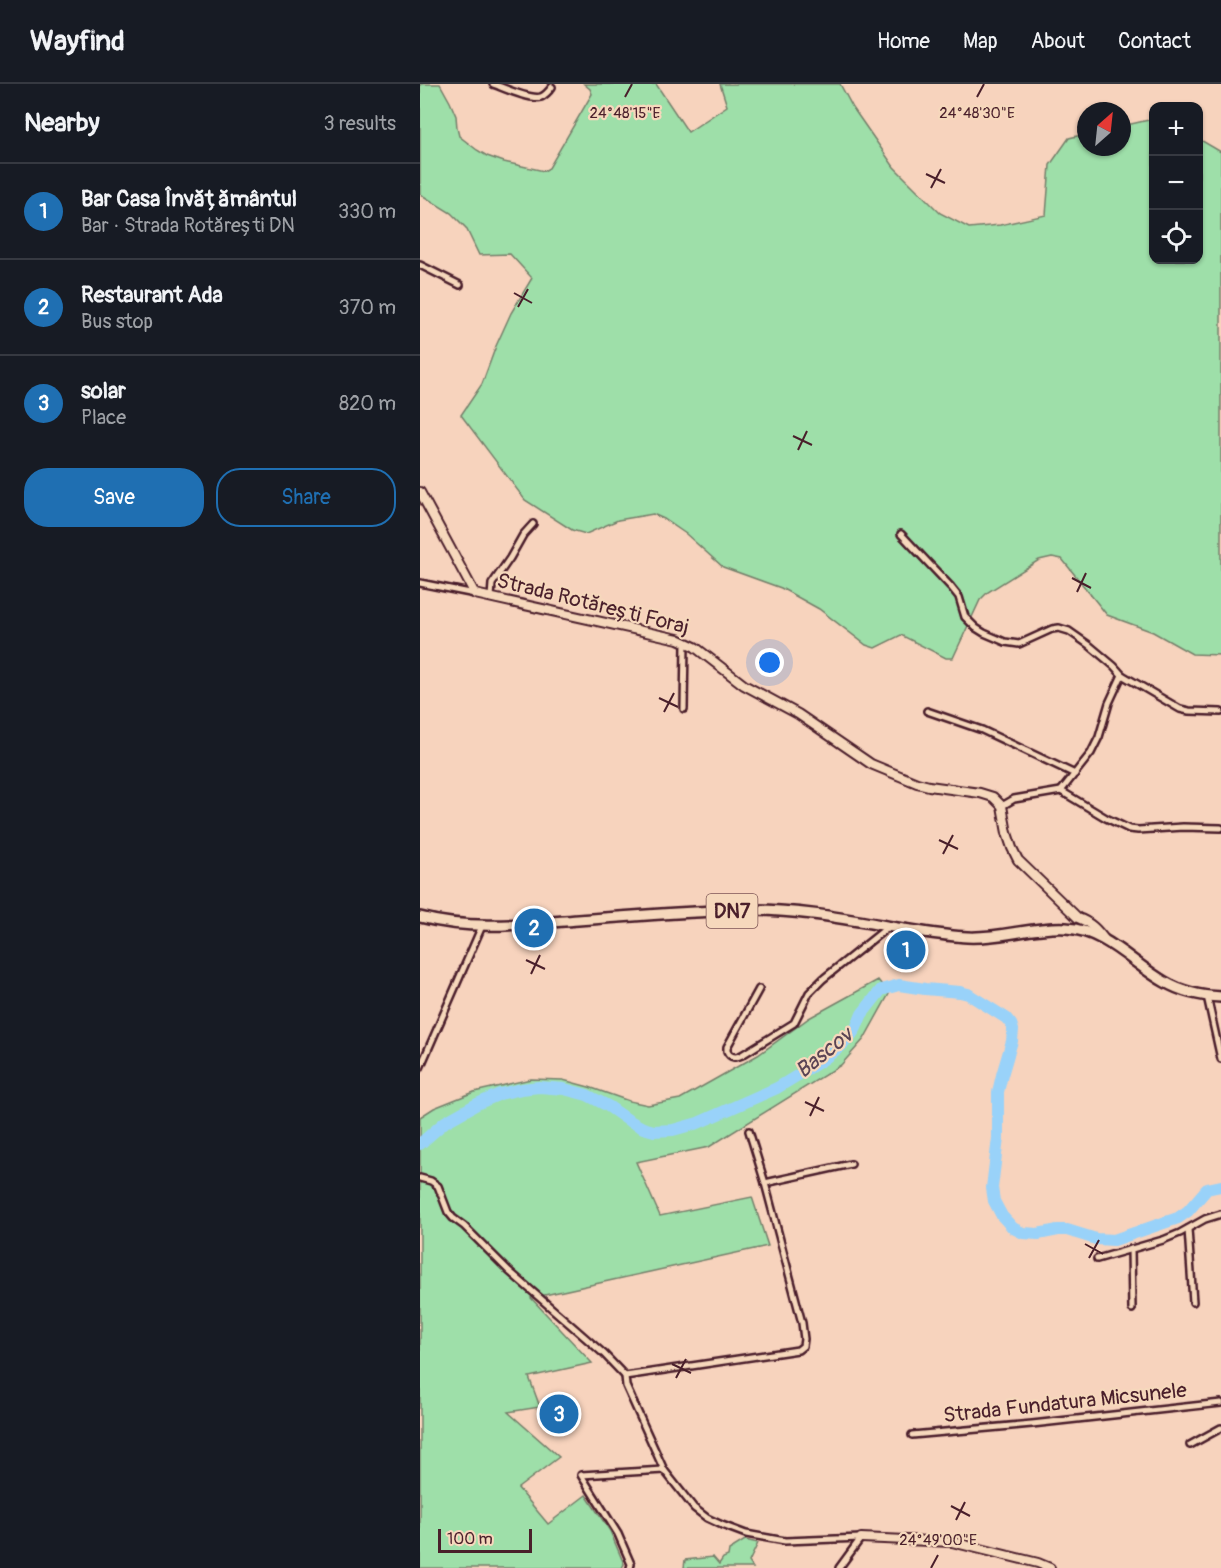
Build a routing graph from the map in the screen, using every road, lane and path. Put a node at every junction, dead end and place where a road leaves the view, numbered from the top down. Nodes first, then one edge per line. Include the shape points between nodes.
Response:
1 (493, 84) edge
2 (552, 87) dead end
3 (420, 266) edge
4 (460, 285) dead end
5 (420, 492) edge
6 (534, 524) dead end
7 (900, 534) dead end
8 (420, 583) edge
9 (475, 594) junction
10 (491, 597) junction
11 (685, 643) junction
12 (1122, 675) junction
13 (684, 710) dead end
14 (927, 711) dead end
15 (1221, 712) edge
16 (1075, 774) junction
17 (1060, 791) junction
18 (1002, 806) junction
19 (1221, 828) edge
20 (420, 917) edge
21 (1078, 918) junction
22 (482, 926) junction
23 (889, 926) junction
24 (1066, 928) junction
25 (1105, 940) junction
26 (759, 989) dead end
27 (1208, 996) junction
28 (1221, 997) edge
29 (1221, 1059) edge
30 (420, 1068) edge
31 (749, 1131) dead end
32 (851, 1164) dead end
33 (420, 1178) edge
34 (765, 1184) junction
35 (1221, 1214) edge
36 (1188, 1229) junction
37 (1131, 1249) junction
38 (1097, 1259) dead end
39 (1193, 1302) dead end
40 (1132, 1309) dead end
41 (625, 1376) junction
42 (1221, 1403) edge
43 (1221, 1428) edge
44 (912, 1435) dead end
45 (1190, 1445) dead end
46 (664, 1470) junction
47 (861, 1538) junction
48 (630, 1568) edge
49 (839, 1568) edge
50 (1050, 1568) edge

1 - 2 street via 538,98
3 - 4 street
5 - 9 street
6 - 10 street via 522,535 492,584
7 - 12 street via 951,587 965,617 976,628 1005,642 1019,644 1052,629 1069,631
8 - 9 street, Strada Rotărești Foraj
9 - 10 street, Strada Rotărești Foraj
10 - 11 street, Strada Rotărești Foraj
11 - 13 street
11 - 18 street, Strada Rotărești Foraj via 744,685 798,714 871,764 917,783 987,794
12 - 15 street via 1180,709
12 - 16 street via 1099,737
14 - 16 street via 982,730
16 - 17 street
17 - 18 street via 1014,799
17 - 19 street via 1130,829
18 - 21 street via 1011,848 1018,860
20 - 22 highway, DN7
21 - 24 street
21 - 25 street via 1093,926
22 - 23 highway, DN7 via 768,910
22 - 30 street
23 - 24 highway, DN7 via 968,937
23 - 26 street via 809,993 794,1023 742,1055 731,1056 727,1047
24 - 25 highway, DN7 via 1086,931
25 - 27 highway, DN7 via 1165,982
27 - 28 highway, DN7
27 - 29 street
31 - 34 street
32 - 34 street
33 - 41 street via 438,1186 453,1218
34 - 41 street via 802,1323 803,1346 798,1350
35 - 36 street
36 - 37 street
36 - 39 street
37 - 38 street
37 - 40 street
41 - 46 street
42 - 44 street, Strada Fundatura Micsunele
43 - 45 street
46 - 47 street via 694,1508 722,1526 785,1541
46 - 48 street via 581,1474 618,1534 632,1564
47 - 49 street
47 - 50 street via 952,1542

